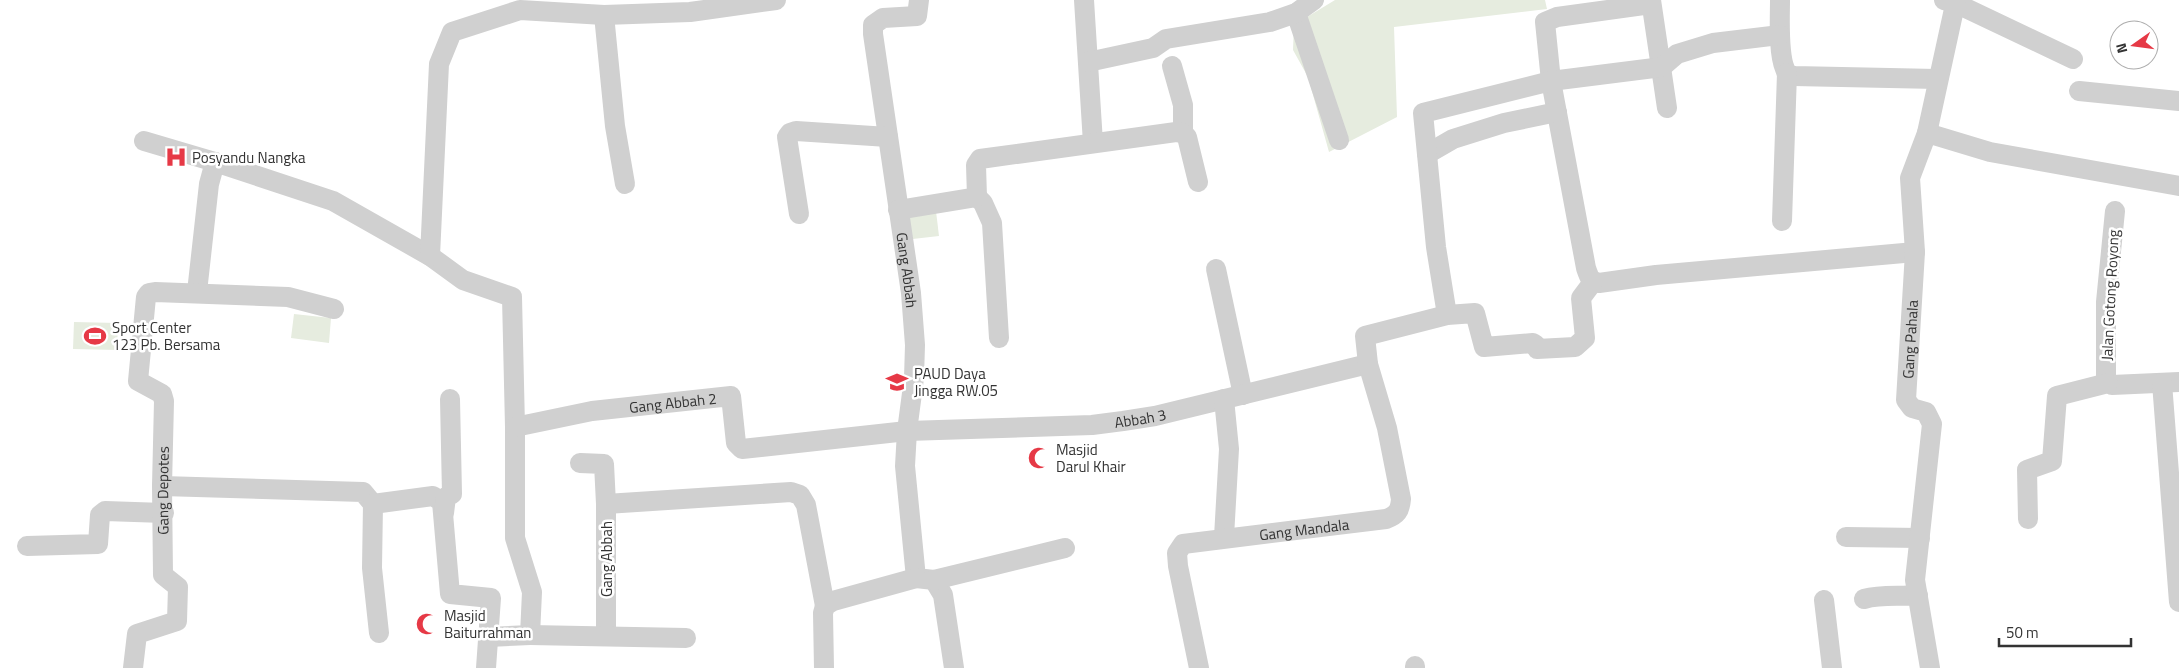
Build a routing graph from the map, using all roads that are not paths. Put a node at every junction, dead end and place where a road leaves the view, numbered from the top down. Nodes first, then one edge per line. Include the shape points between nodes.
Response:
1 (776, 0) edge
2 (919, 0) edge
3 (1084, 0) edge
4 (1314, 0) edge
5 (1780, 0) edge
6 (1952, 1) edge
7 (1651, 2) edge
8 (1296, 13) junction
9 (604, 15) junction
10 (1780, 36) junction
11 (2073, 59) dead end
12 (1088, 62) junction
13 (1172, 66) dead end
14 (1662, 67) junction
15 (1787, 73) junction
16 (1937, 79) junction
17 (1551, 81) junction
18 (2079, 91) dead end
19 (2179, 101) edge
20 (1667, 108) dead end
21 (1557, 112) junction
22 (1184, 133) junction
23 (1927, 133) junction
24 (888, 137) junction
25 (1340, 140) dead end
26 (144, 141) dead end
27 (1094, 143) junction
28 (1427, 154) junction
29 (215, 162) junction
30 (1198, 182) dead end
31 (625, 184) dead end
32 (2179, 186) edge
33 (977, 197) junction
34 (898, 210) junction
35 (2115, 211) dead end
36 (799, 214) dead end
37 (1782, 221) dead end
38 (1915, 252) junction
39 (430, 256) junction
40 (1216, 269) dead end
41 (1593, 282) junction
42 (197, 292) junction
43 (334, 309) dead end
44 (1447, 315) junction
45 (999, 338) dead end
46 (1368, 364) junction
47 (2108, 383) junction
48 (2171, 383) edge
49 (1233, 397) junction
50 (450, 399) dead end
51 (516, 428) junction
52 (907, 431) junction
53 (580, 463) dead end
54 (162, 486) junction
55 (373, 504) junction
56 (606, 504) junction
57 (164, 513) junction
58 (444, 513) junction
59 (2028, 519) dead end
60 (1224, 537) junction
61 (1846, 537) dead end
62 (1920, 538) junction
63 (27, 546) dead end
64 (1065, 548) dead end
65 (925, 579) junction
66 (1918, 595) junction
67 (1864, 599) dead end
68 (1824, 600) dead end
69 (2179, 602) edge
70 (825, 606) junction
71 (379, 633) dead end
72 (530, 636) junction
73 (606, 636) junction
74 (488, 637) junction
75 (686, 638) dead end
76 (133, 668) edge
77 (486, 668) edge
78 (824, 668) edge
79 (954, 668) edge
80 (1199, 668) edge
81 (1832, 668) edge
82 (1930, 668) edge

1 - 9 street via 690,12
2 - 24 street, Gang Abbah via 917,16 883,18 873,25
3 - 12 street
4 - 8 street
5 - 10 street
6 - 11 street
6 - 16 street, Gang Pahala
7 - 14 street
7 - 17 street via 1547,20 1544,26
8 - 12 street via 1270,22 1166,39 1153,48
8 - 25 street
9 - 31 street via 615,126
9 - 39 street via 520,10 452,32 439,64
10 - 14 street via 1713,43 1677,54
10 - 15 street
12 - 27 street
13 - 22 street via 1183,104
14 - 17 street
14 - 20 street
15 - 16 street via 1794,76
15 - 37 street
16 - 23 street, Gang Pahala
17 - 21 street
17 - 28 street via 1423,113
18 - 19 street
21 - 28 street via 1504,123 1453,139
21 - 41 street via 1586,268
22 - 27 street
22 - 30 street
23 - 32 street via 1990,152
23 - 38 street, Gang Pahala via 1910,178
24 - 34 street, Gang Abbah
24 - 36 street via 790,133 787,137
26 - 29 street
27 - 33 street via 980,158 976,165
28 - 44 street via 1436,247
29 - 39 street via 334,200
29 - 42 street via 209,184
33 - 34 street
33 - 45 street via 992,223
34 - 52 street, Gang Abbah via 911,292 915,345
35 - 47 street, Jalan Gotong Royong via 2106,302 2105,375
38 - 41 street
38 - 62 street, Gang Pahala via 1906,400 1912,408 1926,412 1932,424
39 - 51 street via 463,280 512,297
40 - 49 street
41 - 44 street via 1581,298 1585,338 1575,347 1537,347 1533,343 1484,347 1475,314
42 - 43 street via 288,297
42 - 54 street, Gang Depotes via 149,293 146,297 138,381 162,394
44 - 46 street via 1366,336
46 - 49 street, Abbah 3
46 - 60 street, Gang Mandala via 1387,428 1401,499 1396,515 1386,519
47 - 48 street, Jalan Gotong Royong
47 - 59 street via 2057,396 2052,461 2028,470
48 - 69 street, Jalan Gotong Royong
49 - 52 street, Abbah 3 via 1155,416 1092,425
49 - 60 street
50 - 58 street via 452,494 446,497
51 - 52 street, Gang Abbah 2 via 592,411 731,396 736,442 742,449
51 - 72 street via 515,538 532,592
52 - 65 street, Gang Abbah via 904,466
53 - 56 street via 604,464
54 - 55 street via 363,492
54 - 57 street, Gang Depotes
55 - 58 street via 433,496 442,502
55 - 71 street via 372,568
56 - 70 street, Gang Abbah via 791,492 800,495 806,505
56 - 73 street, Gang Abbah
57 - 63 street via 105,512 100,516 98,544
57 - 76 street, Gang Depotes via 163,575 178,587 177,621 137,634
58 - 74 street via 450,594 491,598
60 - 80 street, Gang Mandala via 1183,544 1177,553
61 - 62 street
62 - 66 street, Gang Pahala via 1915,580
64 - 65 street
65 - 70 street via 833,601
65 - 79 street, Gang Abbah via 943,596
66 - 67 street via 1878,595
66 - 82 street, Gang Pahala
68 - 81 street
70 - 78 street, Gang Abbah via 822,623
72 - 73 street
72 - 74 street
73 - 75 street
74 - 77 street

